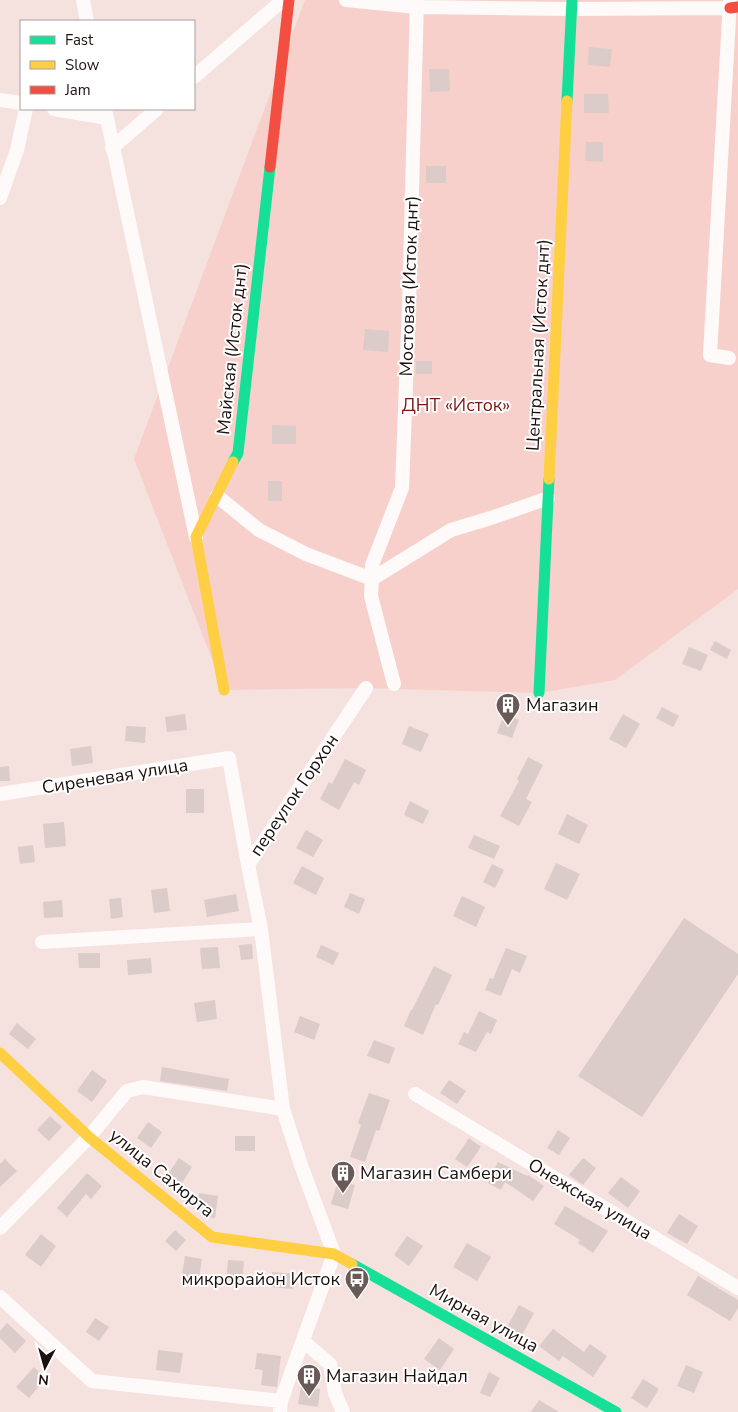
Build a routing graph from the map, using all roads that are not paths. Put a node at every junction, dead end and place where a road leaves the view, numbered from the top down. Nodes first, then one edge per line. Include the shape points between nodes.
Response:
1 (83, 0) edge
2 (283, 0) edge
3 (289, 0) edge
4 (346, 0) edge
5 (415, 2) edge
6 (572, 4) edge
7 (733, 5) edge
8 (87, 20) edge
9 (195, 76) edge
10 (0, 100) edge
11 (20, 103) edge
12 (26, 110) edge
13 (64, 110) edge
14 (157, 110) edge
15 (106, 114) edge
16 (112, 148) junction
17 (0, 198) edge
18 (728, 358) dead end
19 (217, 496) junction
20 (548, 498) junction
21 (196, 537) junction
22 (372, 579) junction
23 (394, 684) dead end
24 (366, 688) dead end
25 (224, 690) dead end
26 (539, 693) dead end
27 (0, 794) edge
28 (248, 865) junction
29 (261, 929) junction
30 (42, 942) dead end
31 (0, 1053) edge
32 (415, 1094) dead end
33 (283, 1109) junction
34 (89, 1136) junction
35 (0, 1228) edge
36 (334, 1254) junction
37 (738, 1288) edge
38 (0, 1297) edge
39 (303, 1341) junction
40 (280, 1406) edge
41 (343, 1412) edge
42 (616, 1412) edge

1 - 8 street
2 - 9 street
3 - 19 street, Майская (Исток днт) via 238,453
4 - 5 street
5 - 6 street
5 - 22 street, Мостовая (Исток днт) via 402,488 372,564
6 - 7 street
6 - 20 street, Центральная (Исток днт)
7 - 18 street via 710,355
10 - 11 street
12 - 17 street via 17,150
13 - 15 street
14 - 16 street
15 - 16 street
16 - 21 street
19 - 21 street, Майская (Исток днт)
19 - 22 street via 259,530 306,554
20 - 22 street via 451,530
20 - 26 street, Центральная (Исток днт)
21 - 25 street
22 - 23 street, Мостовая (Исток днт) via 371,596
24 - 28 street, переулок Горхон
27 - 28 street, Сиреневая улица via 229,758
28 - 29 street, переулок Горхон
29 - 30 street
29 - 33 street, переулок Горхон
31 - 34 street, улица Сахюрта
32 - 37 street, Онежская улица
33 - 34 street via 142,1087 127,1091
33 - 36 street, переулок Горхон
34 - 35 street
34 - 36 street, улица Сахюрта via 212,1236
36 - 39 street
36 - 42 street, Мирная улица
38 - 40 street via 92,1381
39 - 40 street
39 - 41 street via 330,1364 335,1393

